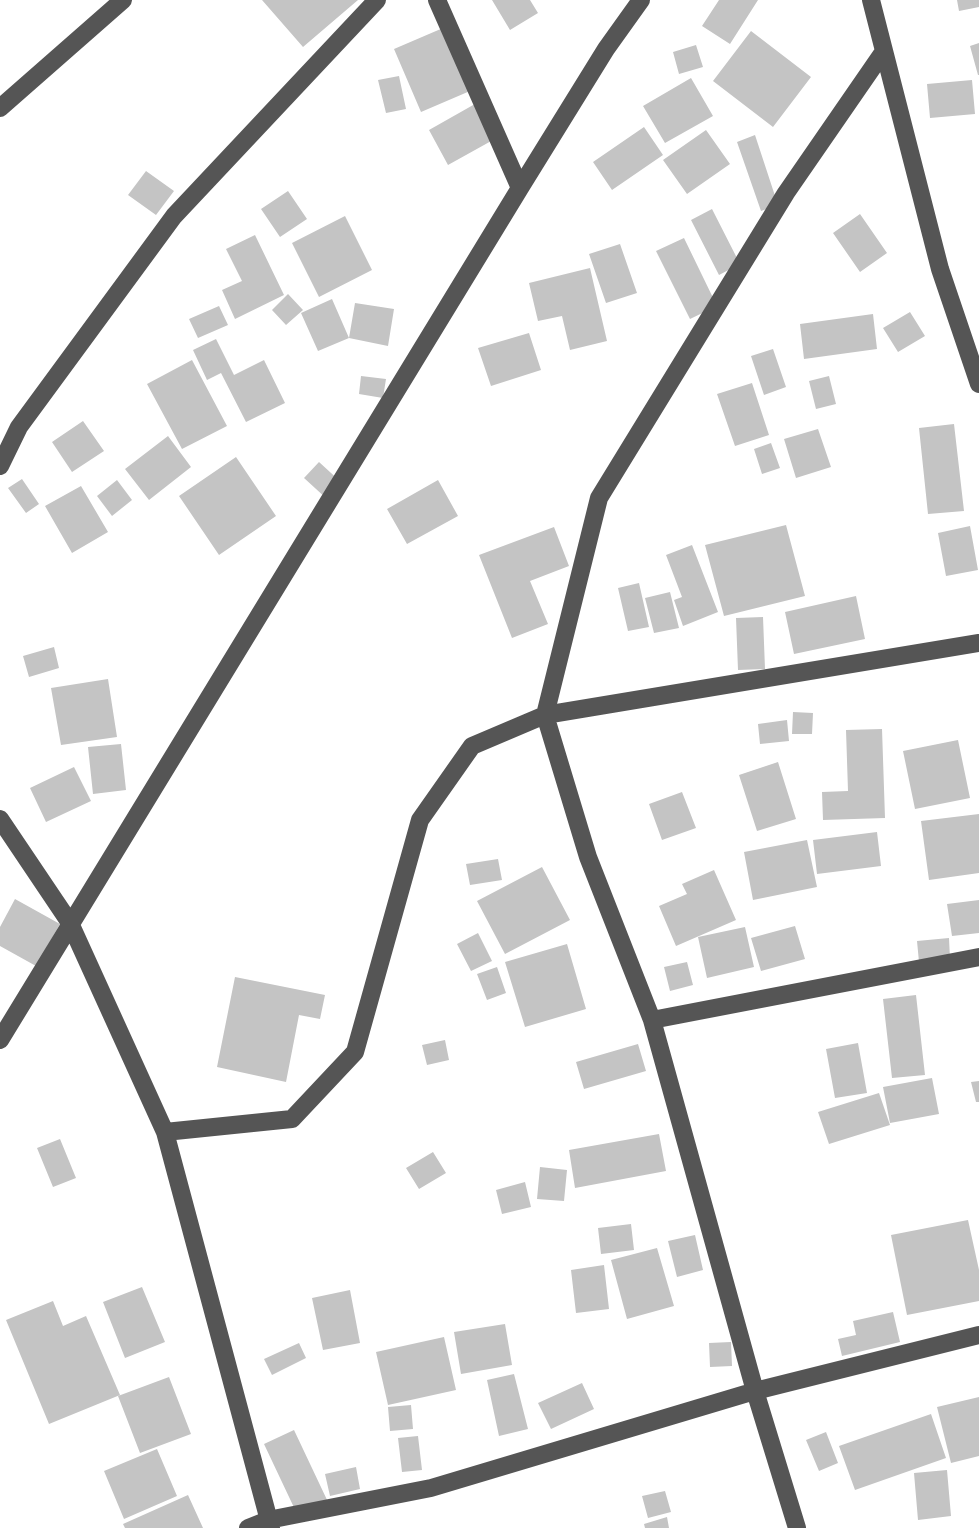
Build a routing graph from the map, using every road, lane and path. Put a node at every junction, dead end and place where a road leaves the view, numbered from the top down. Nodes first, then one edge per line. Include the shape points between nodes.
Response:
1 (123, 0) edge
2 (377, 0) edge
3 (437, 0) edge
4 (641, 0) edge
5 (871, 0) edge
6 (884, 51) junction
7 (0, 108) edge
8 (520, 188) junction
9 (979, 384) edge
10 (0, 466) edge
11 (979, 643) edge
12 (545, 715) junction
13 (0, 820) edge
14 (70, 923) junction
15 (979, 957) edge
16 (652, 1020) junction
17 (0, 1040) edge
18 (165, 1132) junction
19 (979, 1335) edge
20 (755, 1391) junction
21 (270, 1524) edge
22 (248, 1528) edge
23 (797, 1528) edge

1 - 7 street
2 - 10 street via 174,216 19,427
3 - 8 street
4 - 8 street
5 - 6 street
6 - 9 street via 940,269
6 - 12 street via 786,193 599,498
8 - 14 street
11 - 12 street
12 - 16 street via 588,857
12 - 18 street via 472,746 420,820 355,1052 292,1119
13 - 14 street
14 - 17 street
14 - 18 street
15 - 16 street
16 - 20 street
18 - 21 street
19 - 20 street
20 - 21 street via 431,1488
20 - 23 street
21 - 22 street

